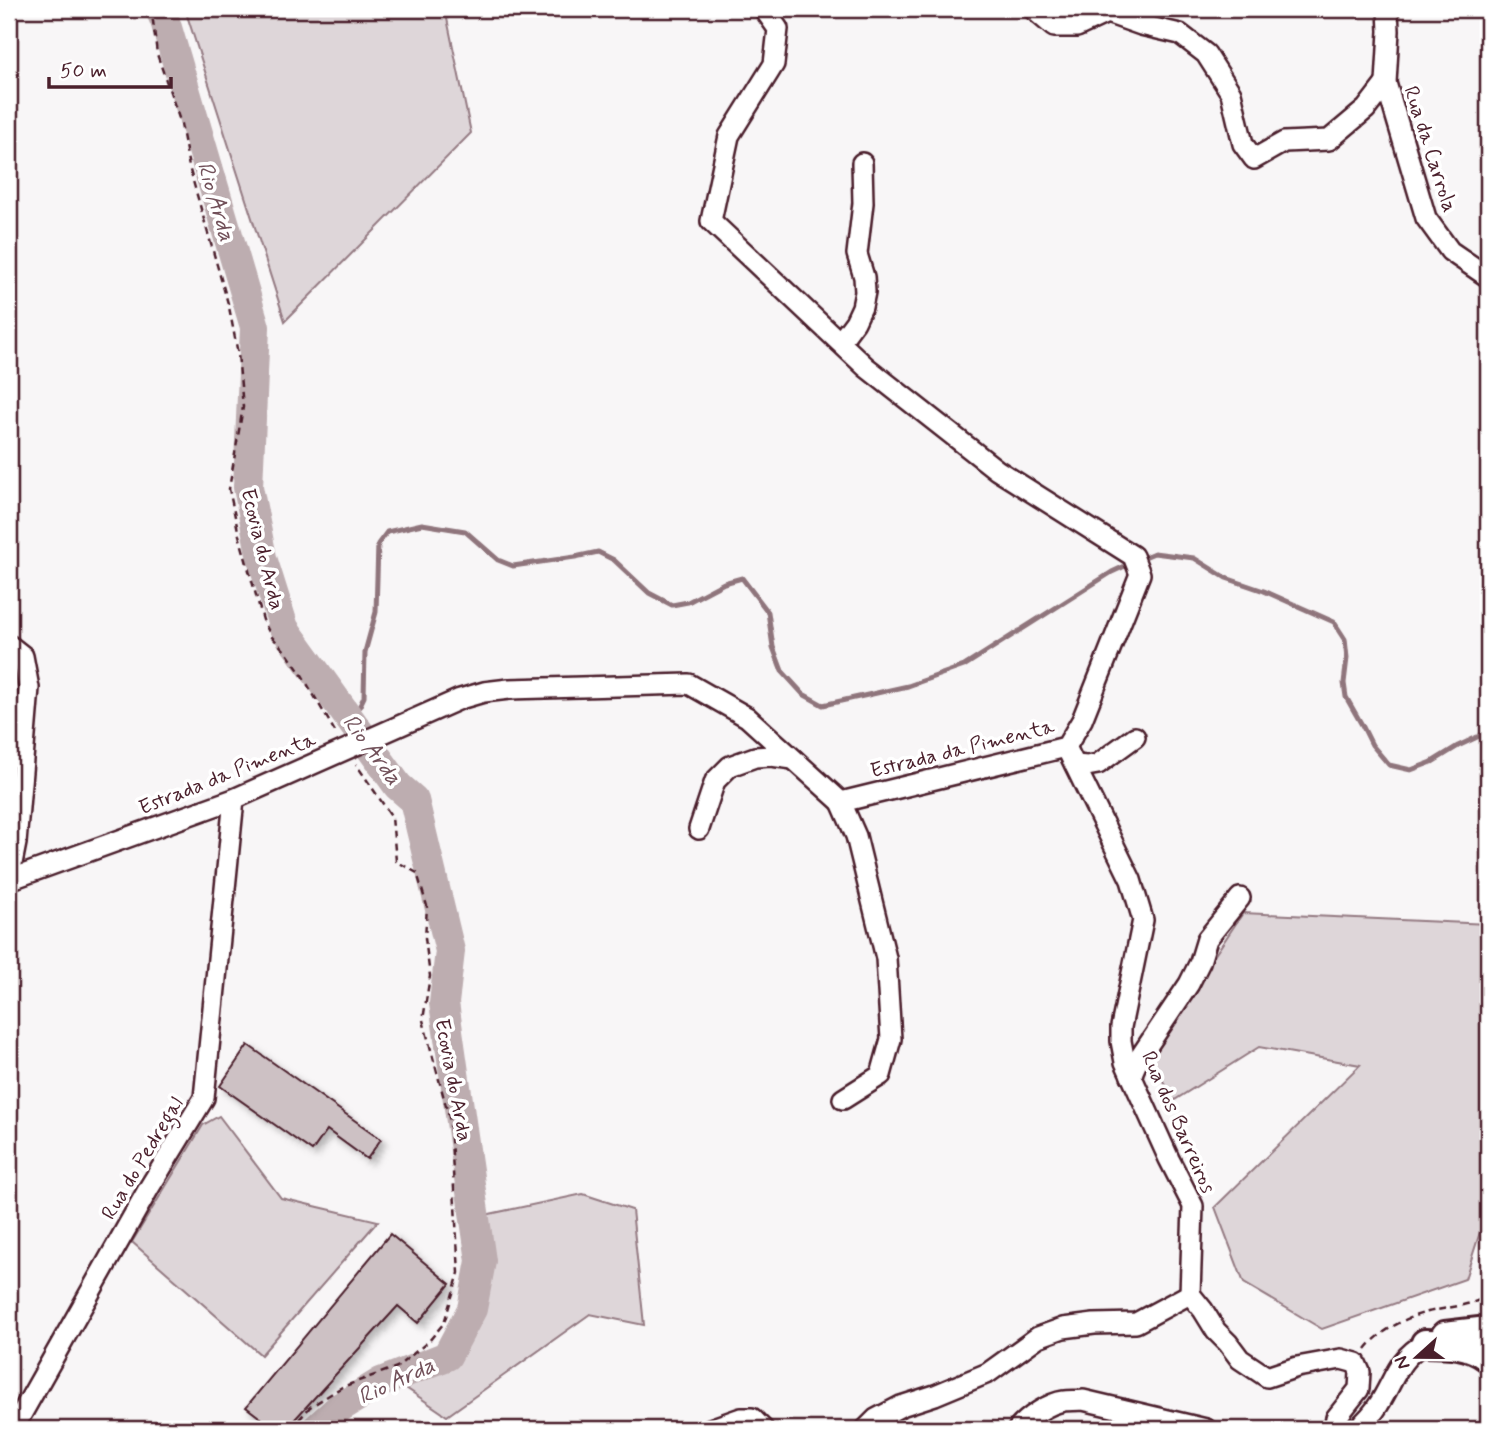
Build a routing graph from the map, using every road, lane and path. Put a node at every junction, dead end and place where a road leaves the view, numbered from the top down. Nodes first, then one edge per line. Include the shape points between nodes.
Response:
1 (147, 9) edge
2 (764, 9) edge
3 (1033, 9) edge
4 (1388, 9) edge
5 (1386, 83) junction
6 (862, 163) dead end
7 (1488, 277) edge
8 (840, 342) junction
9 (9, 645) edge
10 (1135, 737) dead end
11 (1066, 747) junction
12 (348, 749) junction
13 (793, 759) junction
14 (1075, 765) junction
15 (234, 799) junction
16 (841, 802) junction
17 (699, 829) dead end
18 (9, 879) edge
19 (1240, 898) dead end
20 (1131, 1076) junction
21 (843, 1099) dead end
22 (1190, 1294) junction
23 (1488, 1296) edge
24 (1425, 1343) joint
25 (1487, 1343) edge
26 (1356, 1363) junction
27 (13, 1429) edge
28 (291, 1429) edge
29 (710, 1429) edge
30 (763, 1429) edge
31 (866, 1429) edge
32 (1018, 1429) edge
33 (1206, 1429) edge
34 (1334, 1429) edge
35 (1357, 1429) edge

1 - 12 path, Ecovia do Arda via 181,124 238,354 243,407 229,489 239,535 271,636 302,675
2 - 8 street, Estrada da Pimenta via 778,29 774,64 729,136 710,221
3 - 5 street via 1054,27 1077,27 1107,13 1180,34 1206,54 1231,93 1243,144 1254,159 1284,142 1329,141 1366,109
4 - 5 street, Rua da Carrola
5 - 7 street, Rua da Carrola via 1426,218 1450,251
6 - 8 street via 857,254 865,292 855,322
8 - 11 street, Estrada da Pimenta via 997,470 1133,556 1140,574 1082,720
9 - 18 street via 23,656 29,688
10 - 14 street via 1098,764
11 - 14 street, Rua dos Barreiros
11 - 16 street, Estrada da Pimenta
12 - 13 street, Estrada da Pimenta via 484,692 689,684 747,717
12 - 15 street, Estrada da Pimenta
12 - 28 path, Ecovia do Arda via 392,817 396,861 417,873 427,906 429,976 423,1020 450,1121 459,1273 444,1323 429,1341 397,1367 342,1387 310,1407
13 - 16 street, Estrada da Pimenta
13 - 17 street via 755,757 730,766 715,781
14 - 20 street, Rua dos Barreiros via 1131,880 1143,920 1121,1027
15 - 18 street, Estrada da Pimenta
15 - 27 street, Rua do Pedregal via 204,1098
16 - 21 street via 856,836 886,958 891,1039 881,1075
19 - 20 street via 1207,939 1189,984
20 - 22 street, Rua dos Barreiros via 1193,1206
22 - 26 street via 1240,1360 1267,1377 1341,1359
22 - 31 street via 1136,1322 1063,1328 1038,1337 988,1373 901,1406
23 - 26 path via 1425,1312 1384,1331
24 - 25 main road via 1449,1334
24 - 35 street via 1404,1360 1370,1417
26 - 34 street via 1359,1389 1336,1418
29 - 30 street via 752,1418
32 - 33 street via 1041,1410 1062,1401 1083,1401

